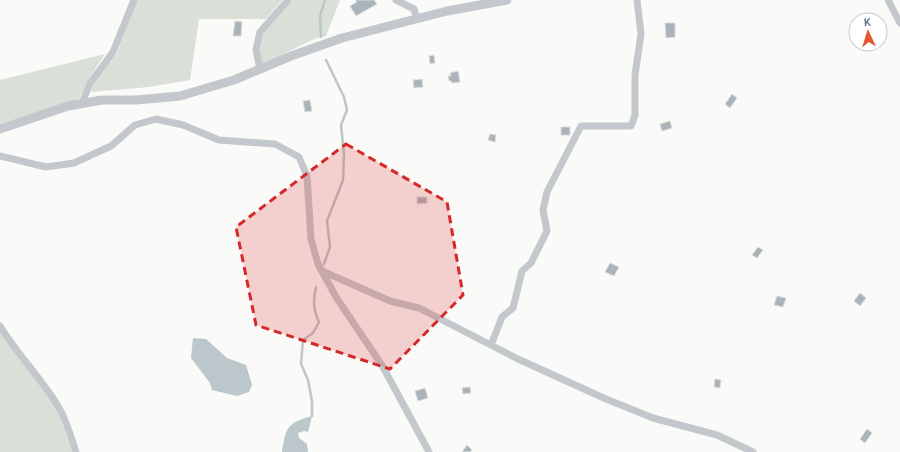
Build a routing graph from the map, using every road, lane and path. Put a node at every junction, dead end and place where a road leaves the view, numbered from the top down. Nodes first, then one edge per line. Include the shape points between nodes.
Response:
1 (134, 0) edge
2 (288, 0) edge
3 (396, 0) edge
4 (507, 0) edge
5 (637, 0) edge
6 (888, 0) edge
7 (417, 18) junction
8 (900, 23) edge
9 (260, 69) junction
10 (82, 103) junction
11 (0, 128) edge
12 (0, 156) edge
13 (322, 271) junction
14 (0, 326) edge
15 (491, 345) junction
16 (76, 452) edge
17 (429, 452) edge
18 (753, 452) edge

1 - 10 street via 113,52 90,83
2 - 9 street via 260,32 256,50
3 - 7 street via 414,9
4 - 7 street
5 - 15 street via 641,34 635,75 635,115 631,126 581,126 547,192 543,210 547,231 531,263 522,272 513,308 502,317
6 - 8 street
7 - 9 street via 342,38
9 - 10 street via 234,80 180,96
10 - 11 street
12 - 13 street via 46,167 74,163 111,146 135,125 156,119 183,124 219,140 275,144 299,157 308,176 311,239
13 - 15 street via 390,301 420,308
13 - 17 street via 336,297 383,367
14 - 16 street via 59,407
15 - 18 street via 554,377 606,399 653,418 717,435

